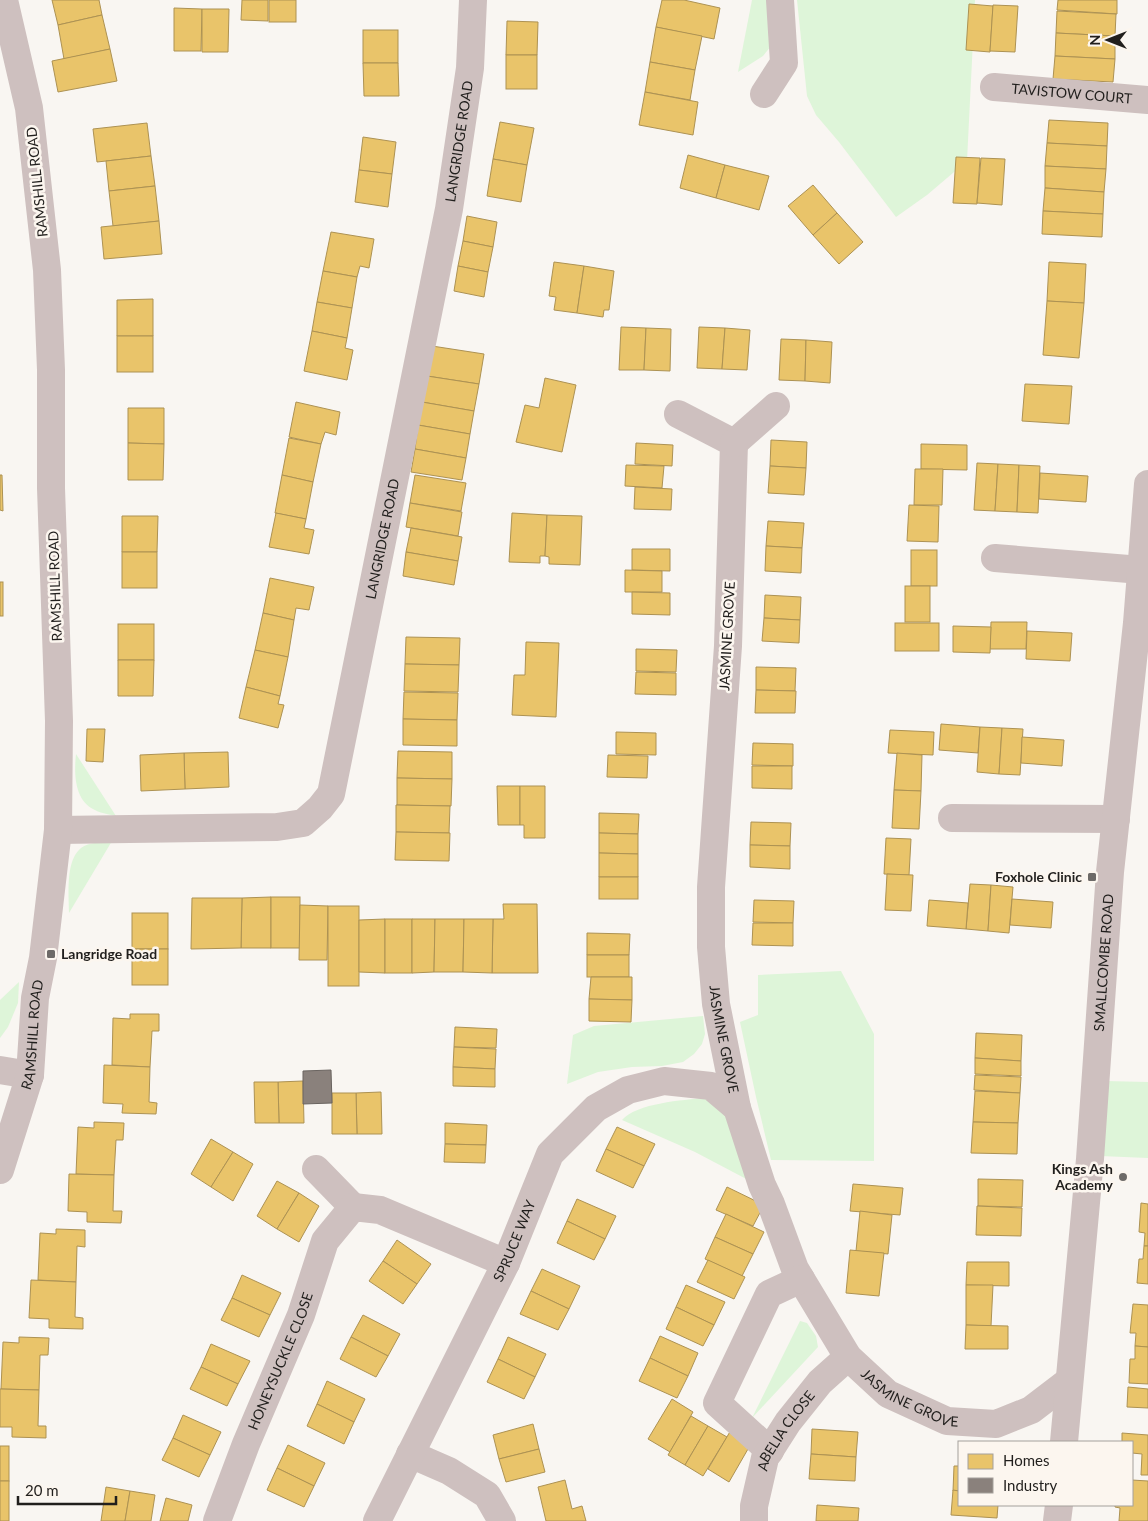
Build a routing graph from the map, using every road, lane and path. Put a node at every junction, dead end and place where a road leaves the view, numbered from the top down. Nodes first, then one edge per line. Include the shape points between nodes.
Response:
1 (4, 0) edge
2 (473, 0) edge
3 (780, 0) edge
4 (994, 87) dead end
5 (764, 94) dead end
6 (1148, 100) edge
7 (776, 406) dead end
8 (678, 414) dead end
9 (734, 443) junction
10 (1148, 484) edge
11 (995, 558) dead end
12 (1141, 570) junction
13 (1137, 737) edge
14 (952, 818) dead end
15 (1116, 820) junction
16 (58, 830) junction
17 (0, 1070) edge
18 (30, 1076) junction
19 (736, 1108) junction
20 (316, 1169) dead end
21 (0, 1170) edge
22 (352, 1207) junction
23 (506, 1263) junction
24 (801, 1279) junction
25 (848, 1357) junction
26 (1069, 1381) junction
27 (1064, 1441) edge
28 (770, 1451) junction
29 (410, 1454) junction
30 (1059, 1506) edge
31 (217, 1521) edge
32 (377, 1521) edge
33 (502, 1521) edge
34 (754, 1521) edge
35 (1057, 1521) edge

1 - 16 street, RAMSHILL ROAD via 29,108 47,270 59,721
2 - 16 street, LANGRIDGE ROAD via 470,68 449,209 331,794 304,823 277,827
3 - 5 street via 784,63
4 - 6 street, TAVISTOW COURT
7 - 9 street
8 - 9 street
9 - 19 street, JASMINE GROVE via 728,646 711,887 716,1004
10 - 12 street, SMALLCOMBE ROAD
11 - 12 street
12 - 13 street, SMALLCOMBE ROAD
13 - 15 street, SMALLCOMBE ROAD
14 - 15 street
15 - 26 street, SMALLCOMBE ROAD
16 - 18 street, RAMSHILL ROAD via 36,998
17 - 18 street
18 - 21 street, RAMSHILL ROAD
19 - 23 street, SPRUCE WAY via 711,1086 664,1081 628,1090 596,1108 550,1154
19 - 24 street, JASMINE GROVE via 762,1185
20 - 22 street
22 - 23 street via 380,1210
22 - 31 street, HONEYSUCKLE CLOSE via 325,1241 301,1316
23 - 29 street, SPRUCE WAY
24 - 25 street, JASMINE GROVE
24 - 28 street via 769,1294 718,1403
25 - 26 street, JASMINE GROVE via 888,1394 947,1421 996,1424 1031,1410
25 - 28 street, ABELIA CLOSE via 820,1382
26 - 27 street, SMALLCOMBE ROAD
28 - 34 street, ABELIA CLOSE via 765,1458 754,1506
29 - 32 street, SPRUCE WAY
29 - 33 street via 450,1471 486,1495
30 - 35 street

